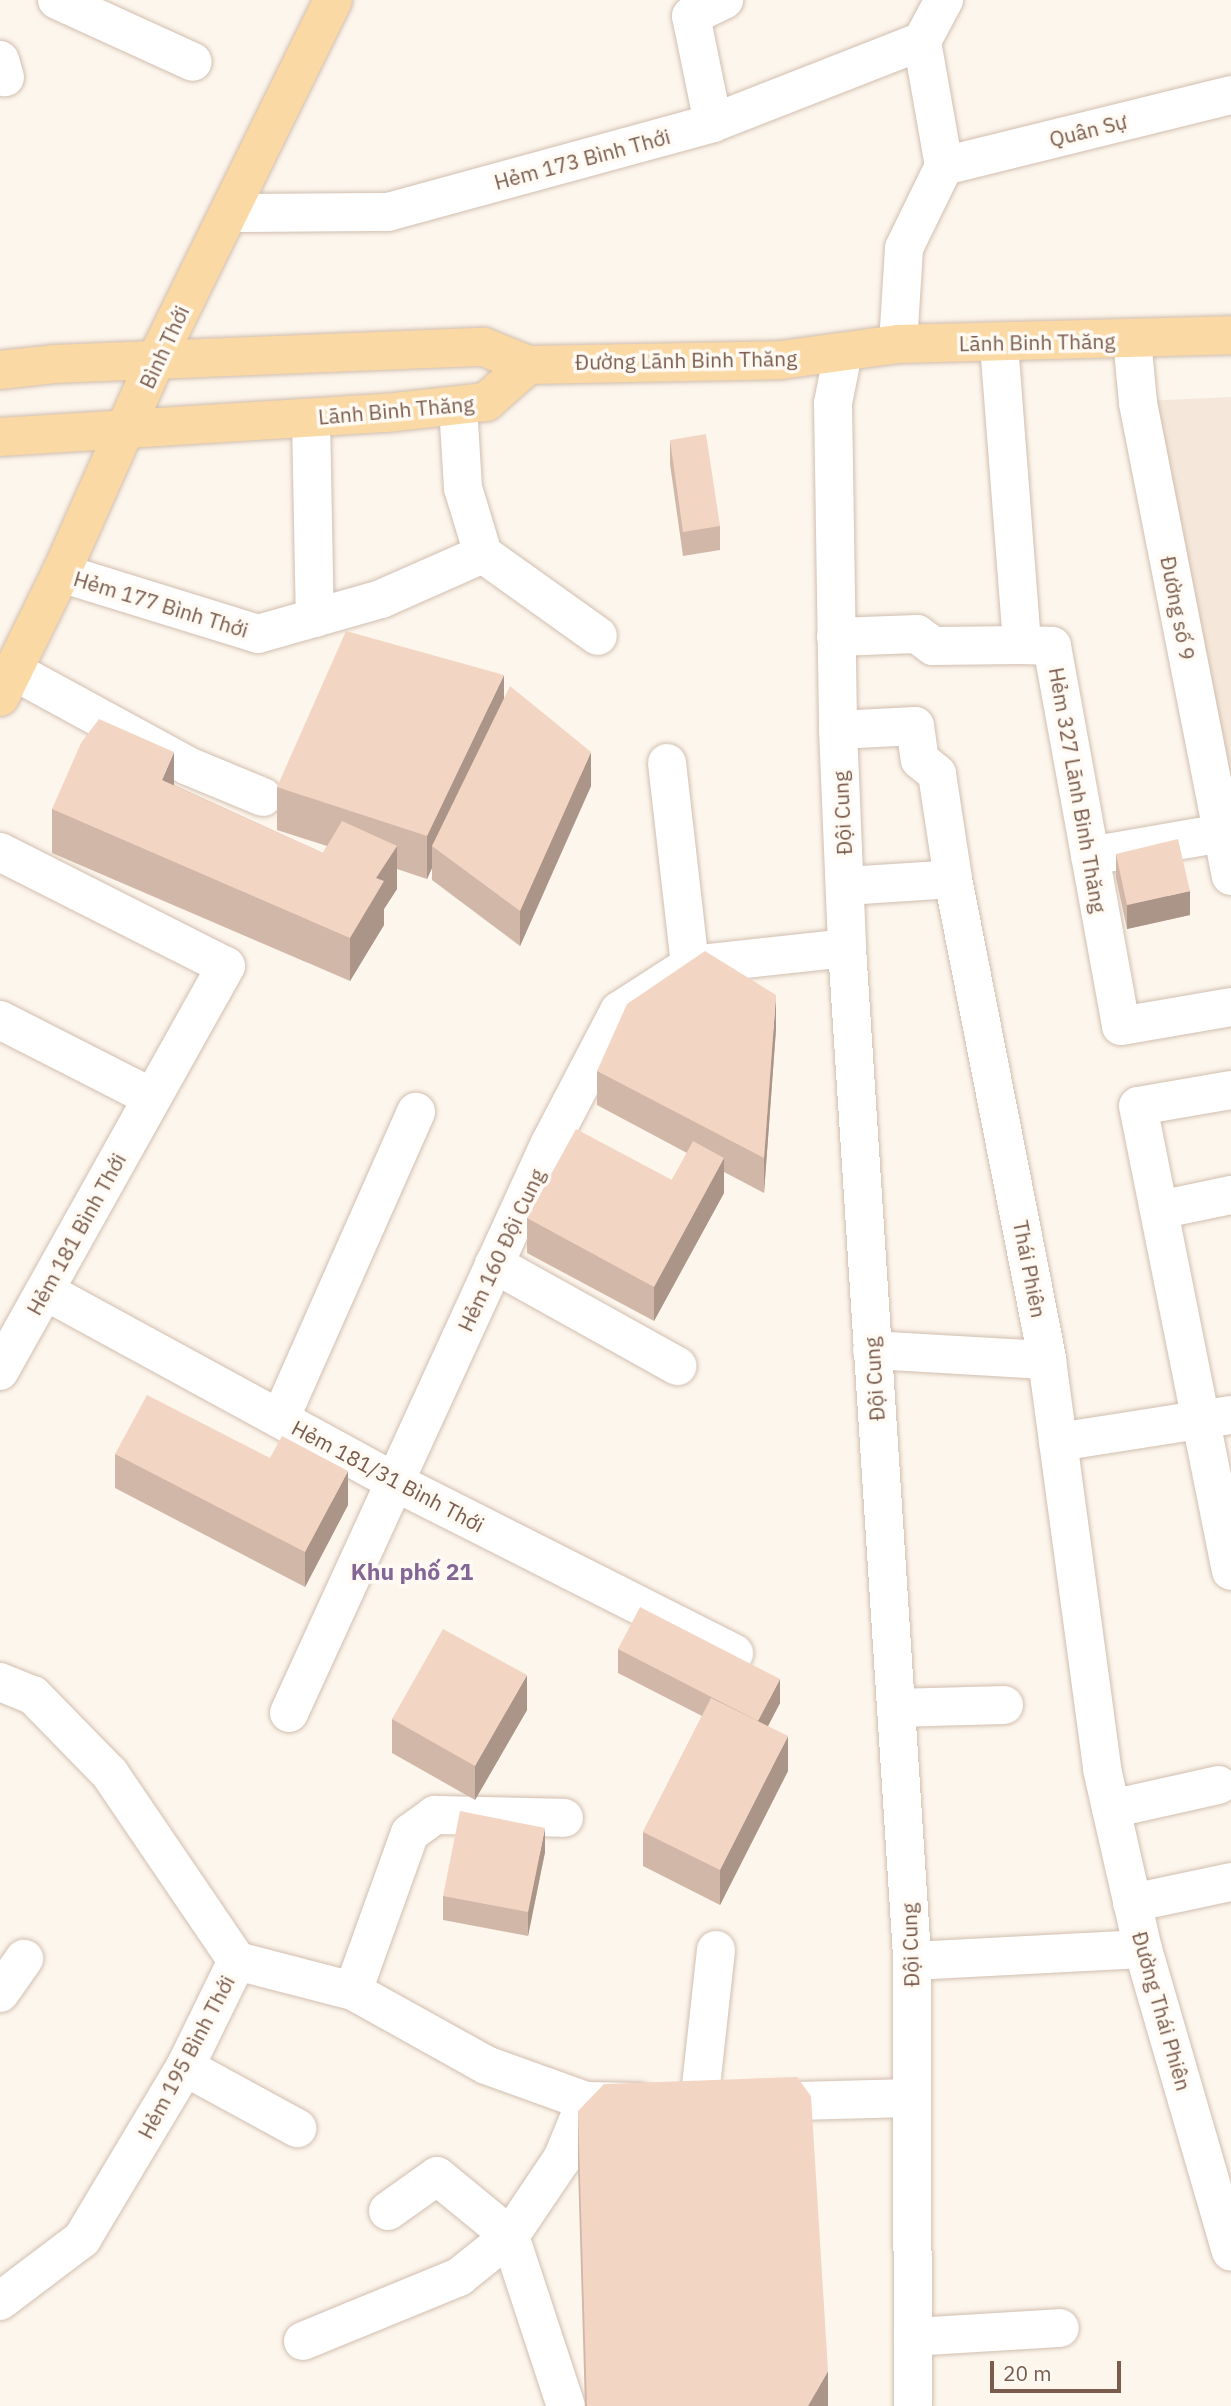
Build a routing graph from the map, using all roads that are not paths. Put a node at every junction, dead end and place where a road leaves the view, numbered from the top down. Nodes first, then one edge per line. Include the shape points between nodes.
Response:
1 (57, 0) edge
2 (333, 0) edge
3 (724, 0) edge
4 (944, 0) edge
5 (922, 41) junction
6 (193, 62) dead end
7 (1231, 94) edge
8 (713, 123) junction
9 (944, 166) junction
10 (230, 214) junction
11 (1231, 335) edge
12 (1132, 339) junction
13 (898, 344) junction
14 (999, 344) junction
15 (843, 353) junction
16 (156, 360) junction
17 (528, 365) junction
18 (0, 370) edge
19 (458, 405) junction
20 (311, 418) junction
21 (127, 429) junction
22 (0, 436) edge
23 (483, 554) junction
24 (61, 573) junction
25 (315, 618) junction
26 (598, 636) dead end
27 (836, 637) junction
28 (1022, 645) junction
29 (6, 684) edge
30 (838, 730) junction
31 (667, 762) dead end
32 (263, 797) dead end
33 (1222, 833) junction
34 (0, 852) edge
35 (1090, 856) junction
36 (1231, 876) edge
37 (953, 879) junction
38 (846, 886) junction
39 (848, 948) junction
40 (690, 965) junction
41 (1231, 1007) edge
42 (0, 1020) edge
43 (1231, 1090) edge
44 (151, 1097) junction
45 (416, 1112) dead end
46 (1231, 1195) edge
47 (1159, 1210) junction
48 (494, 1264) junction
49 (45, 1291) junction
50 (872, 1350) junction
51 (4, 1353) edge
52 (1047, 1360) junction
53 (677, 1366) dead end
54 (1217, 1418) edge
55 (280, 1419) junction
56 (1058, 1441) junction
57 (395, 1482) junction
58 (1231, 1571) edge
59 (734, 1653) edge
60 (0, 1682) edge
61 (1004, 1702) dead end
62 (896, 1708) junction
63 (289, 1713) dead end
64 (1102, 1769) joint
65 (1217, 1785) dead end
66 (1111, 1809) junction
67 (564, 1818) dead end
68 (1231, 1882) edge
69 (1132, 1903) junction
70 (1143, 1949) junction
71 (716, 1950) dead end
72 (24, 1959) dead end
73 (237, 1961) junction
74 (912, 1961) junction
75 (353, 1991) junction
76 (0, 1993) edge
77 (185, 2067) junction
78 (911, 2098) junction
79 (586, 2101) junction
80 (699, 2104) junction
81 (297, 2128) dead end
82 (388, 2211) dead end
83 (510, 2236) junction
84 (1231, 2251) edge
85 (0, 2301) edge
86 (1059, 2328) dead end
87 (913, 2337) junction
88 (303, 2341) dead end
89 (566, 2406) edge
90 (913, 2406) edge

1 - 6 street
2 - 10 main road, Bình Thới
3 - 8 street via 691,16
4 - 5 street
5 - 8 street, Hẻm 173 Bình Thới
5 - 9 street
7 - 9 street, Quân Sự
8 - 10 street, Hẻm 173 Bình Thới via 388,212
9 - 13 street via 904,248
10 - 16 main road, Bình Thới
11 - 12 main road, Lãnh Binh Thăng
12 - 14 main road, Lãnh Binh Thăng
12 - 33 street, Đường số 9 via 1138,403
13 - 14 main road, Lãnh Binh Thăng
13 - 15 main road, Lãnh Binh Thăng
14 - 28 street
15 - 17 main road, Đường Lãnh Binh Thăng via 781,359
15 - 27 street, Đội Cung via 834,403
16 - 17 main road via 484,347
16 - 18 main road
16 - 21 main road, Bình Thới
17 - 19 main road, Lãnh Binh Thăng via 486,402
19 - 20 main road, Lãnh Binh Thăng
19 - 23 street via 463,488
20 - 21 main road, Lãnh Binh Thăng
20 - 25 street
21 - 22 main road, Lãnh Binh Thăng
21 - 24 main road, Bình Thới
23 - 25 street, Hẻm 177 Bình Thới via 381,599
23 - 26 street
24 - 25 street, Hẻm 177 Bình Thới via 258,634
24 - 29 main road, Bình Thới
27 - 28 street via 917,634 933,646
27 - 30 street, Đội Cung
28 - 35 street, Hẻm 327 Lãnh Binh Thăng via 1052,646
29 - 32 street
30 - 37 street, Thái Phiên via 915,726 920,760 937,774
30 - 38 street, Đội Cung
31 - 40 street
33 - 35 street
33 - 36 street, Đường số 9
34 - 44 street, Hẻm 181 Bình Thới via 226,966
35 - 41 street, Hẻm 327 Lãnh Binh Thăng via 1121,1026
37 - 38 street
37 - 52 street, Thái Phiên
38 - 39 street, Đội Cung
39 - 40 street, Hẻm 160 Đội Cung
39 - 50 street, Đội Cung
40 - 48 street, Hẻm 160 Đội Cung via 620,1011 550,1143
42 - 44 street
43 - 47 street via 1138,1106
44 - 49 street, Hẻm 181 Bình Thới
45 - 55 street
46 - 47 street
47 - 54 street
48 - 53 street
48 - 57 street, Hẻm 160 Đội Cung
49 - 51 street, Hẻm 181 Bình Thới
49 - 55 street, Hẻm 181/31 Bình Thới
50 - 52 street
50 - 62 street, Đội Cung
52 - 56 street, Thái Phiên
54 - 56 street
54 - 58 street
55 - 57 street, Hẻm 181/31 Bình Thới
56 - 64 street, Thái Phiên
57 - 59 street, Hẻm 181/31 Bình Thới
57 - 63 street, Hẻm 160 Đội Cung
60 - 73 street, Hẻm 195 Bình Thới via 33,1695 110,1774
61 - 62 street
62 - 74 street, Đội Cung
64 - 66 street, Đường Thái Phiên
65 - 66 street
66 - 69 street, Đường Thái Phiên
67 - 75 street via 435,1815 411,1833
68 - 69 street
69 - 70 street, Đường Thái Phiên
70 - 74 street
70 - 84 street, Đường Thái Phiên
71 - 80 street
72 - 76 street
73 - 75 street
73 - 77 street, Hẻm 195 Bình Thới
74 - 78 street, Đội Cung
75 - 79 street via 486,2064
77 - 81 street
77 - 85 street, Hẻm 195 Bình Thới via 82,2239
78 - 80 street
78 - 87 street, Đội Cung
79 - 80 street
79 - 83 street via 562,2159
82 - 83 street via 437,2176
83 - 88 street via 459,2277
83 - 89 street
86 - 87 street
87 - 90 street, Đội Cung

